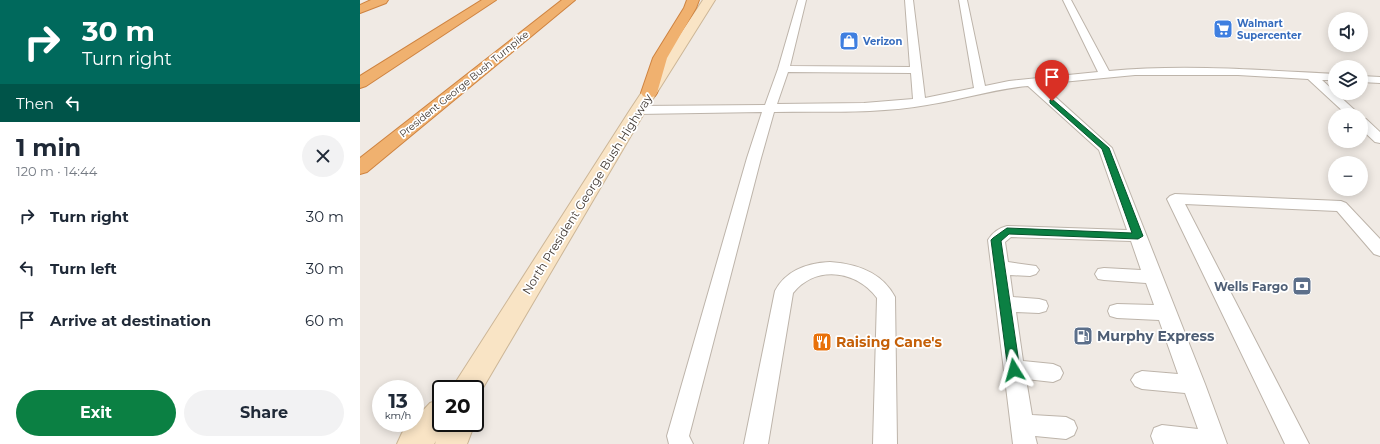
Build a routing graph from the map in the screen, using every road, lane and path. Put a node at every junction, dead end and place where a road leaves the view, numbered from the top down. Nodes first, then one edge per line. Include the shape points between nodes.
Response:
1 (374, 0) edge
2 (382, 0) edge
3 (490, 0) edge
4 (569, 0) edge
5 (693, 0) edge
6 (709, 0) edge
7 (802, 0) edge
8 (909, 0) edge
9 (963, 0) edge
10 (1067, 0) edge
11 (360, 8) edge
12 (784, 69) junction
13 (917, 70) junction
14 (1105, 75) junction
15 (1311, 76) junction
16 (1328, 77) edge
17 (1368, 79) edge
18 (1380, 80) edge
19 (1031, 82) junction
20 (360, 83) edge
21 (980, 90) junction
22 (643, 101) junction
23 (919, 102) junction
24 (1346, 108) edge
25 (769, 109) junction
26 (1368, 128) edge
27 (1380, 139) edge
28 (360, 168) edge
29 (1138, 236) junction
30 (1380, 250) edge
31 (1000, 268) junction
32 (1030, 270) dead end
33 (1104, 274) dead end
34 (1153, 277) junction
35 (1006, 304) junction
36 (1039, 306) dead end
37 (1117, 311) dead end
38 (1166, 313) junction
39 (1014, 370) junction
40 (1053, 373) dead end
41 (472, 380) edge
42 (1142, 380) dead end
43 (1194, 384) junction
44 (432, 423) edge
45 (1066, 428) dead end
46 (441, 432) edge
47 (456, 432) edge
48 (1024, 434) edge
49 (1162, 436) dead end
50 (1215, 442) edge
51 (414, 444) edge
52 (434, 444) edge
53 (451, 444) edge
54 (681, 444) edge
55 (756, 444) edge
56 (885, 444) edge
57 (1297, 444) edge

1 - 11 main road
2 - 11 highway
3 - 20 highway
4 - 28 highway, President George Bush Turnpike
5 - 22 highway via 660,58
6 - 22 main road, North President George Bush Highway
7 - 12 lane
8 - 13 lane
9 - 21 lane
10 - 14 lane
12 - 13 lane
12 - 25 lane
13 - 23 lane
14 - 15 lane via 1135,72 1238,72
14 - 19 lane
15 - 16 lane
15 - 24 lane
17 - 18 lane
19 - 21 lane
19 - 29 lane via 1105,148
21 - 23 lane
22 - 25 lane
22 - 41 main road, North President George Bush Highway
23 - 25 lane via 864,107
25 - 54 lane via 678,436
26 - 27 lane
29 - 31 lane via 1007,231 996,240
29 - 34 lane
30 - 57 lane via 1342,206 1175,199
31 - 32 lane
31 - 35 lane
33 - 34 lane
34 - 38 lane
35 - 36 lane
35 - 39 lane
37 - 38 lane
38 - 43 lane
39 - 40 lane
39 - 48 lane
42 - 43 lane
43 - 50 lane
44 - 51 main road
45 - 48 lane
46 - 52 main road
47 - 53 main road
49 - 50 lane
55 - 56 lane via 784,291 792,280 804,273 823,268 852,271 872,281 886,297

